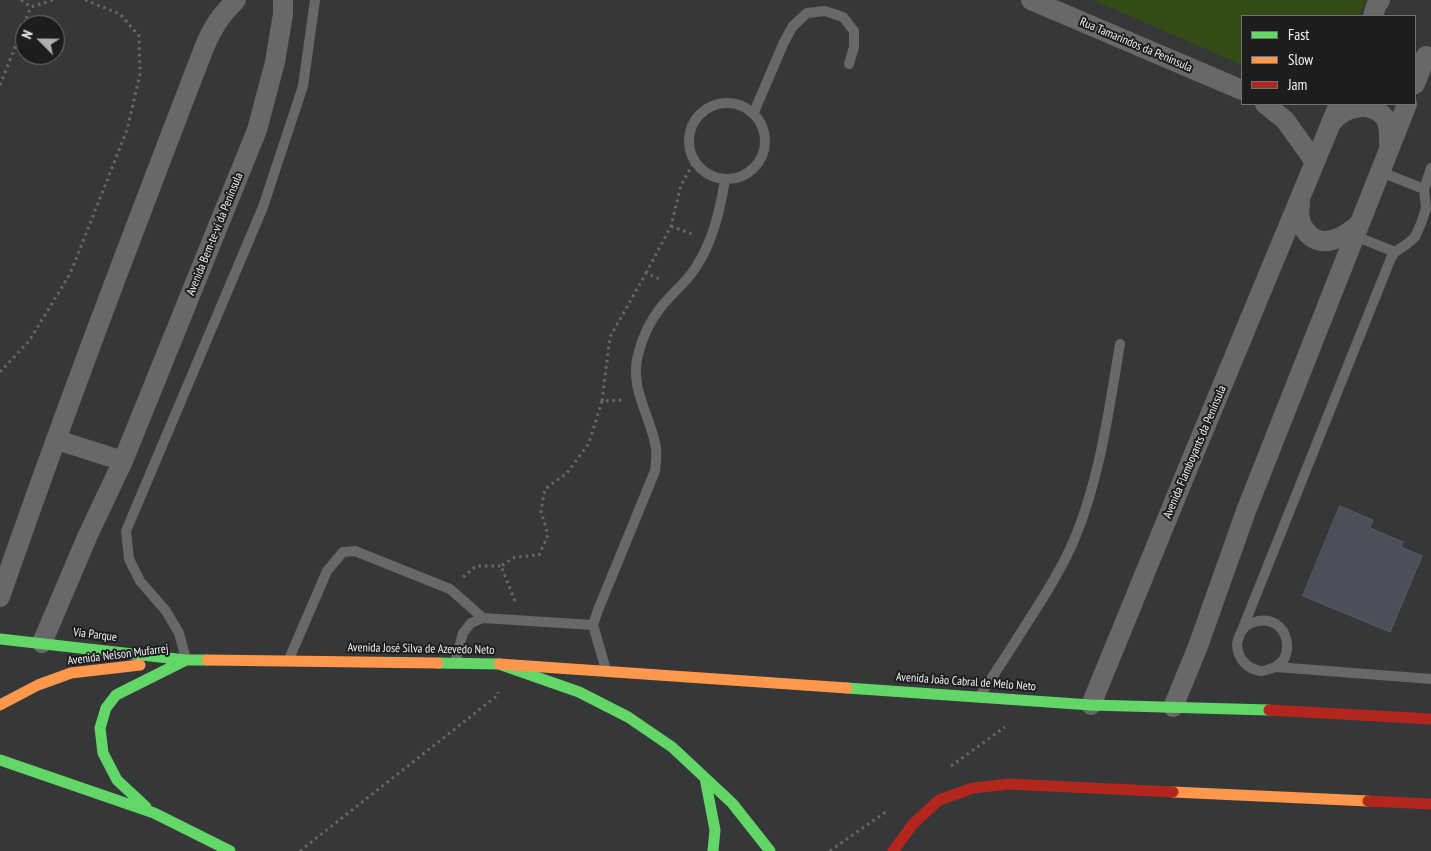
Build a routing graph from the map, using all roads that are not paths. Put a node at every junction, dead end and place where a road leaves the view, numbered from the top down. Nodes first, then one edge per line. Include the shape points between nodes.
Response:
1 (236, 0) edge
2 (283, 0) edge
3 (316, 0) edge
4 (1031, 0) edge
5 (1380, 0) edge
6 (1373, 15) edge
7 (1424, 55) edge
8 (849, 64) dead end
9 (1416, 81) edge
10 (1241, 90) edge
11 (1266, 105) edge
12 (1339, 105) edge
13 (1407, 105) edge
14 (754, 112) junction
15 (1328, 128) junction
16 (1389, 150) junction
17 (1315, 162) junction
18 (1431, 168) edge
19 (1381, 172) junction
20 (725, 180) junction
21 (1424, 189) junction
22 (1301, 199) junction
23 (1357, 230) junction
24 (1395, 252) junction
25 (1120, 344) dead end
26 (57, 440) junction
27 (123, 461) junction
28 (0, 597) edge
29 (483, 618) junction
30 (593, 625) junction
31 (1242, 630) junction
32 (0, 639) edge
33 (42, 642) junction
34 (186, 660) junction
35 (288, 661) junction
36 (455, 663) junction
37 (499, 664) junction
38 (1276, 667) junction
39 (607, 671) junction
40 (1431, 679) edge
41 (979, 696) junction
42 (0, 705) edge
43 (1091, 705) junction
44 (1173, 707) junction
45 (1350, 714) junction
46 (1431, 718) edge
47 (1422, 730) dead end
48 (0, 760) edge
49 (705, 778) junction
50 (1428, 802) edge
51 (154, 813) junction
52 (230, 851) edge
53 (713, 851) edge
54 (770, 851) edge
55 (893, 851) edge

1 - 26 street via 213,27 204,48
2 - 27 street, Avenida Bem-te-vi da Península via 275,62 256,130
3 - 34 lane via 303,86 263,207 126,531 129,559 140,581 166,611 179,633
4 - 10 street, Rua Tamarindos da Península
5 - 6 street
7 - 9 street
8 - 14 lane via 854,31 843,17 825,11 807,14 793,26 784,42
11 - 17 street via 1285,120
12 - 15 street, Avenida Flamboyants da Península
13 - 16 street, Avenida Flamboyants da Península
14 - 20 lane via 764,128 762,156 758,164 743,176
14 - 20 lane via 738,103 719,102 702,111 691,126 688,144 694,162 707,175
15 - 16 street, Avenida Flamboyants da Península via 1341,112 1361,107 1371,109 1384,117 1387,123
15 - 17 street, Avenida Flamboyants da Península
16 - 19 street, Avenida Flamboyants da Península
17 - 22 street, Avenida Flamboyants da Península
18 - 21 lane
19 - 21 lane
19 - 23 street, Avenida Flamboyants da Península
20 - 30 lane via 710,241 696,267 646,331 637,356 635,381 656,449 655,471
21 - 24 lane via 1426,208 1415,237
22 - 23 street, Avenida Flamboyants da Península via 1300,222 1312,238 1329,241
22 - 43 street, Avenida Flamboyants da Península
23 - 24 lane
23 - 44 street, Avenida Flamboyants da Península
24 - 31 lane
25 - 41 lane via 1092,489 1074,540 1052,583
26 - 27 street
26 - 28 street
27 - 33 street, Avenida Bem-te-vi da Península
29 - 30 lane
29 - 35 lane via 450,589 355,551 343,552 327,571
29 - 36 lane via 471,623 463,633
30 - 39 lane
31 - 38 lane via 1237,643 1239,656 1249,667 1262,671
31 - 38 lane via 1253,622 1265,620 1277,624 1285,634 1288,646
32 - 33 street, Via Parque
33 - 34 street, Via Parque
34 - 35 street, Avenida José Silva de Azevedo Neto
34 - 42 street, Avenida Nelson Mufarrej via 71,673 38,685
34 - 51 street via 116,696 106,708 100,728 103,753 117,780
35 - 36 street, Avenida José Silva de Azevedo Neto
36 - 37 street, Avenida José Silva de Azevedo Neto
37 - 39 street, Avenida João Cabral de Melo Neto
37 - 49 street, Avenida José Silva de Azevedo Neto via 579,692 628,717 672,747
38 - 40 lane
39 - 41 street, Avenida João Cabral de Melo Neto
41 - 43 street, Avenida João Cabral de Melo Neto
43 - 44 street, Avenida João Cabral de Melo Neto
44 - 45 street, Avenida João Cabral de Melo Neto
45 - 46 street, Avenida João Cabral de Melo Neto
45 - 47 street via 1373,722
48 - 51 street
49 - 53 street via 715,830
49 - 54 street, Avenida José Silva de Azevedo Neto via 732,803
50 - 55 street via 1009,784 973,788 939,800 913,824
51 - 52 street

